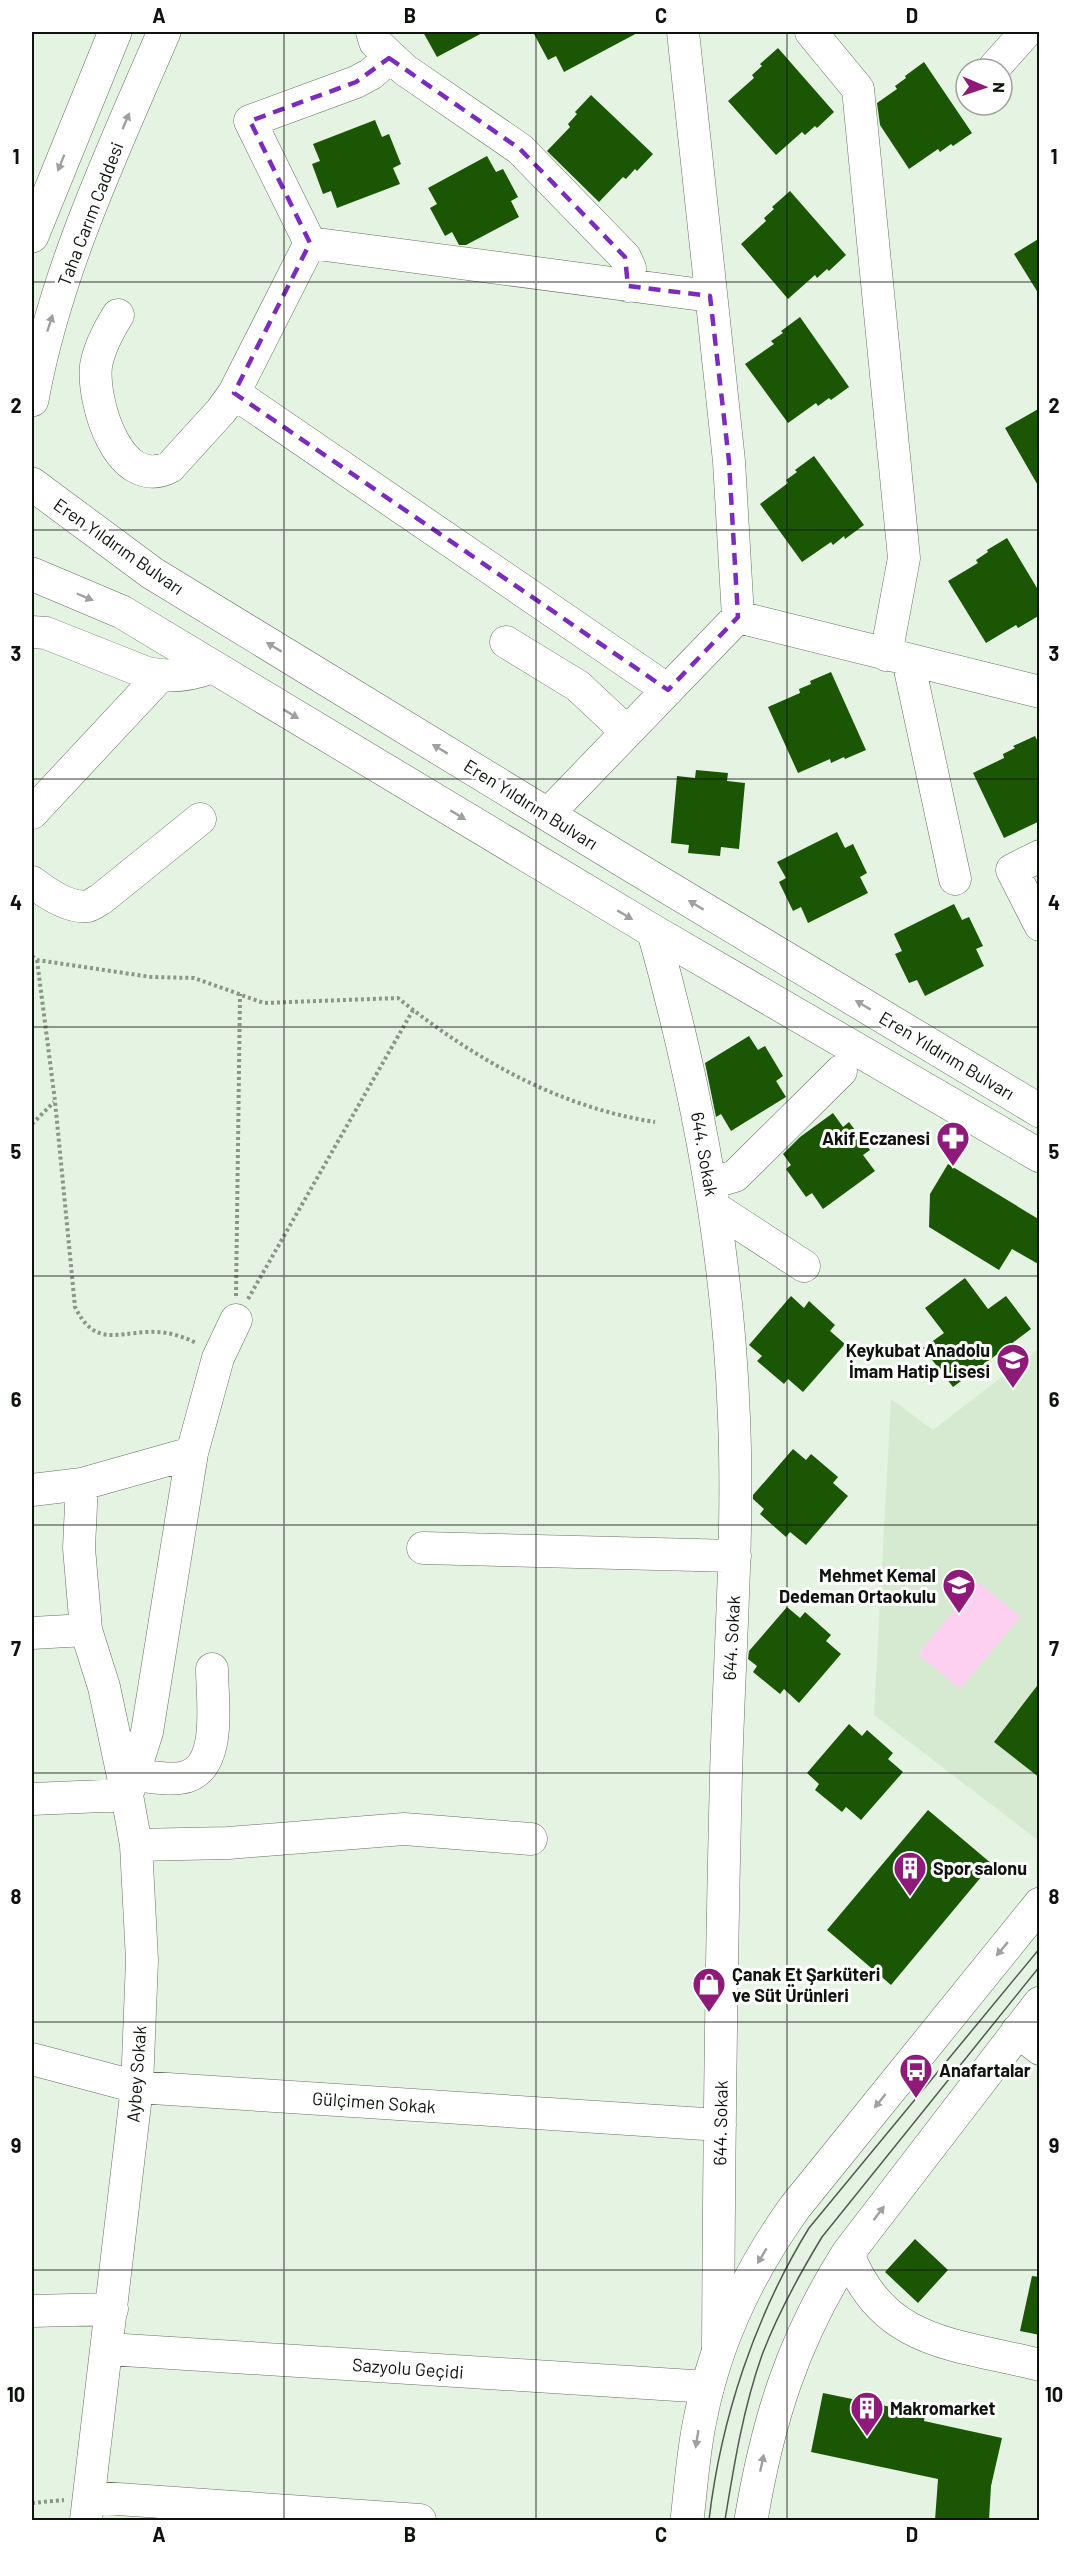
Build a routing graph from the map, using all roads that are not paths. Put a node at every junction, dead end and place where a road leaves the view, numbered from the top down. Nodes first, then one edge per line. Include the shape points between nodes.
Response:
1 (115, 32) edge
2 (164, 32) edge
3 (372, 32) edge
4 (684, 32) edge
5 (811, 32) edge
6 (1026, 32) edge
7 (1004, 57) edge
8 (389, 58) junction
9 (34, 220) edge
10 (310, 243) junction
11 (628, 286) junction
12 (710, 296) junction
13 (118, 315) dead end
14 (234, 393) junction
15 (32, 400) edge
16 (32, 484) edge
17 (32, 574) edge
18 (738, 617) junction
19 (32, 632) edge
20 (506, 642) dead end
21 (897, 658) junction
22 (212, 667) junction
23 (160, 676) junction
24 (668, 690) junction
25 (1040, 692) edge
26 (627, 732) junction
27 (32, 813) edge
28 (548, 814) junction
29 (200, 819) dead end
30 (1040, 856) edge
31 (955, 879) dead end
32 (32, 882) edge
33 (1040, 925) edge
34 (653, 932) junction
35 (841, 1071) dead end
36 (1040, 1111) edge
37 (1040, 1156) edge
38 (713, 1195) junction
39 (804, 1266) dead end
40 (236, 1320) road end
41 (192, 1453) junction
42 (82, 1484) junction
43 (32, 1490) edge
44 (423, 1548) dead end
45 (735, 1556) junction
46 (86, 1630) junction
47 (32, 1633) edge
48 (212, 1669) dead end
49 (130, 1785) junction
50 (32, 1799) edge
51 (531, 1839) dead end
52 (136, 1845) junction
53 (1040, 1904) edge
54 (1040, 2003) edge
55 (1028, 2040) edge
56 (32, 2060) edge
57 (137, 2086) junction
58 (720, 2125) junction
59 (848, 2253) junction
60 (112, 2309) junction
61 (32, 2311) edge
62 (108, 2349) junction
63 (718, 2352) junction
64 (1040, 2365) edge
65 (708, 2386) junction
66 (87, 2509) edge
67 (420, 2520) edge
68 (687, 2520) edge
69 (751, 2520) edge

1 -> 9 main road
15 -> 2 main road, Taha Carım Caddesi via 39,357 82,227
3 - 8 street
4 - 12 street
5 - 21 street via 858,89 904,558
6 - 7 street
8 - 10 street via 356,82 250,121
8 - 11 street via 520,149 625,257 630,268
10 - 11 street
10 - 14 street
11 - 12 street
12 - 18 street via 729,461
13 - 14 street via 96,365 97,401 109,435 135,465 150,471 170,466
14 - 24 street
28 -> 16 main road, Eren Yıldırım Bulvarı via 152,573
17 -> 22 main road via 122,612
18 - 21 street
18 - 24 street
19 - 23 street via 46,633
20 - 26 street via 578,686
21 - 25 street
21 - 31 street
22 - 23 street via 187,675
22 -> 34 main road
23 - 27 street
24 - 26 street
26 - 28 street
36 -> 28 main road, Eren Yıldırım Bulvarı
29 - 32 street via 89,906 61,899
30 - 33 street via 1012,870
34 - 37 main road
34 - 38 street, 644. Sokak via 689,1069
35 - 38 street
38 - 39 street
38 - 45 street, 644. Sokak via 731,1348
40 - 41 street via 218,1358
41 - 42 street
41 - 49 street via 147,1732
42 - 43 street
42 - 46 street, Aybey Sokak via 79,1548
44 - 45 street
45 - 58 street, 644. Sokak via 726,1773
46 - 47 street
46 - 49 street, Aybey Sokak
48 - 49 street via 212,1746 206,1761 195,1773
49 - 50 street
49 - 52 street, Aybey Sokak
51 - 52 street via 404,1829 262,1841
52 - 57 street, Aybey Sokak via 142,1960
53 -> 63 main road via 777,2232 746,2285
54 - 55 main road
59 -> 55 main road
56 - 57 street, Gülçimen Sokak
57 - 58 street, Gülçimen Sokak
57 - 60 street, Aybey Sokak
58 - 63 street, 644. Sokak
59 - 64 street via 863,2286 901,2324 935,2340
69 -> 59 main road via 785,2378 812,2313
60 - 61 street
60 - 62 street, Aybey Sokak
62 - 65 street, Sazyolu Geçidi
62 - 66 street, Aybey Sokak
63 - 65 main road
65 -> 68 main road via 694,2452
66 - 67 street

